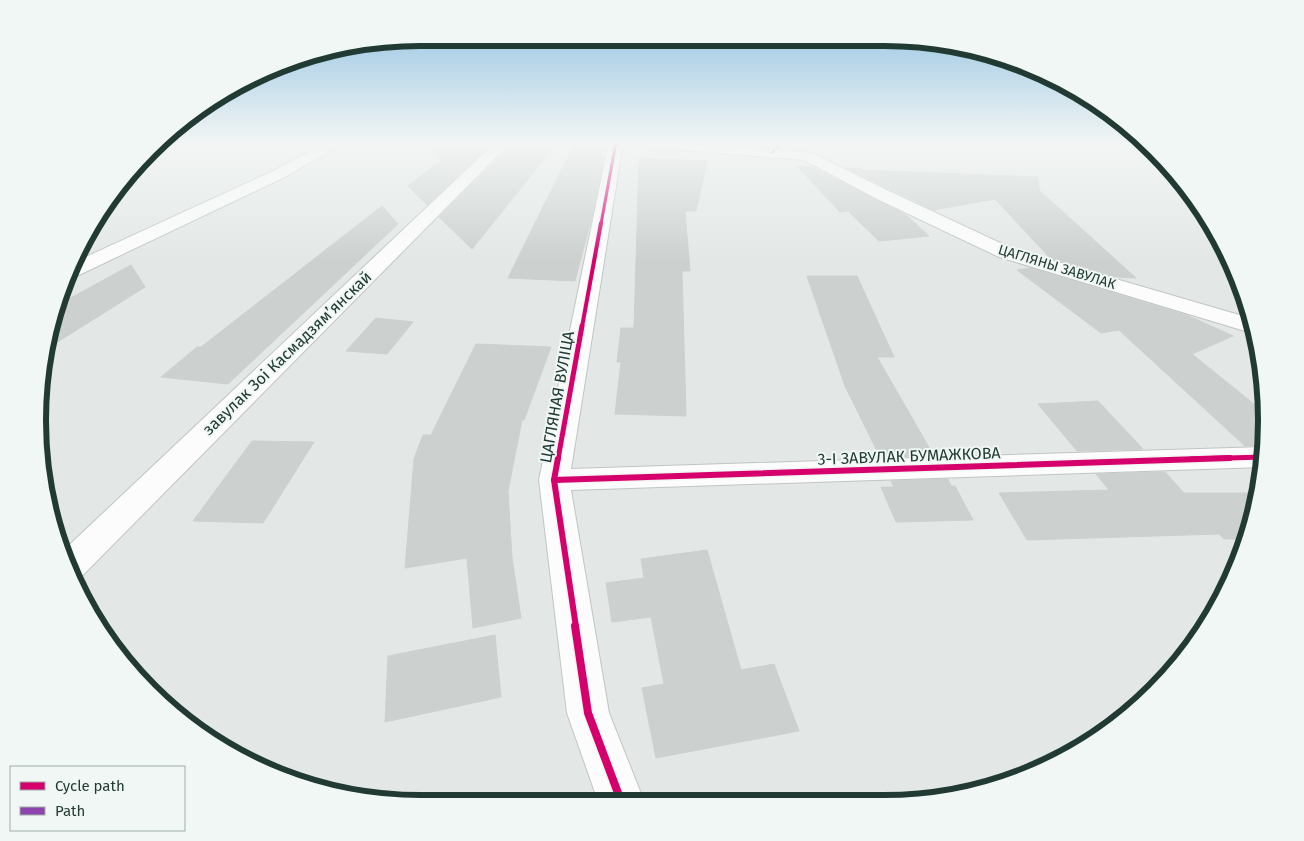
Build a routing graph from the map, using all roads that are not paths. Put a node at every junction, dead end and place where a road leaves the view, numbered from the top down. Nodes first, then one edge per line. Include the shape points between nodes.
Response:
1 (263, 181) edge
2 (464, 181) edge
3 (609, 181) edge
4 (856, 181) edge
5 (80, 266) edge
6 (1245, 324) edge
7 (1256, 457) edge
8 (554, 480) junction
9 (74, 562) edge
10 (619, 795) edge

1 - 5 street
2 - 9 street, завулак Зоі Касмадзямʼянскай
3 - 8 street, ЦАГЛЯНАЯ ВУЛІЦА
4 - 6 street, ЦАГЛЯНЫ ЗАВУЛАК via 1006,253
7 - 8 street, 3-І ЗАВУЛАК БУМАЖКОВА
8 - 10 street, ЦАГЛЯНАЯ ВУЛІЦА via 588,713

